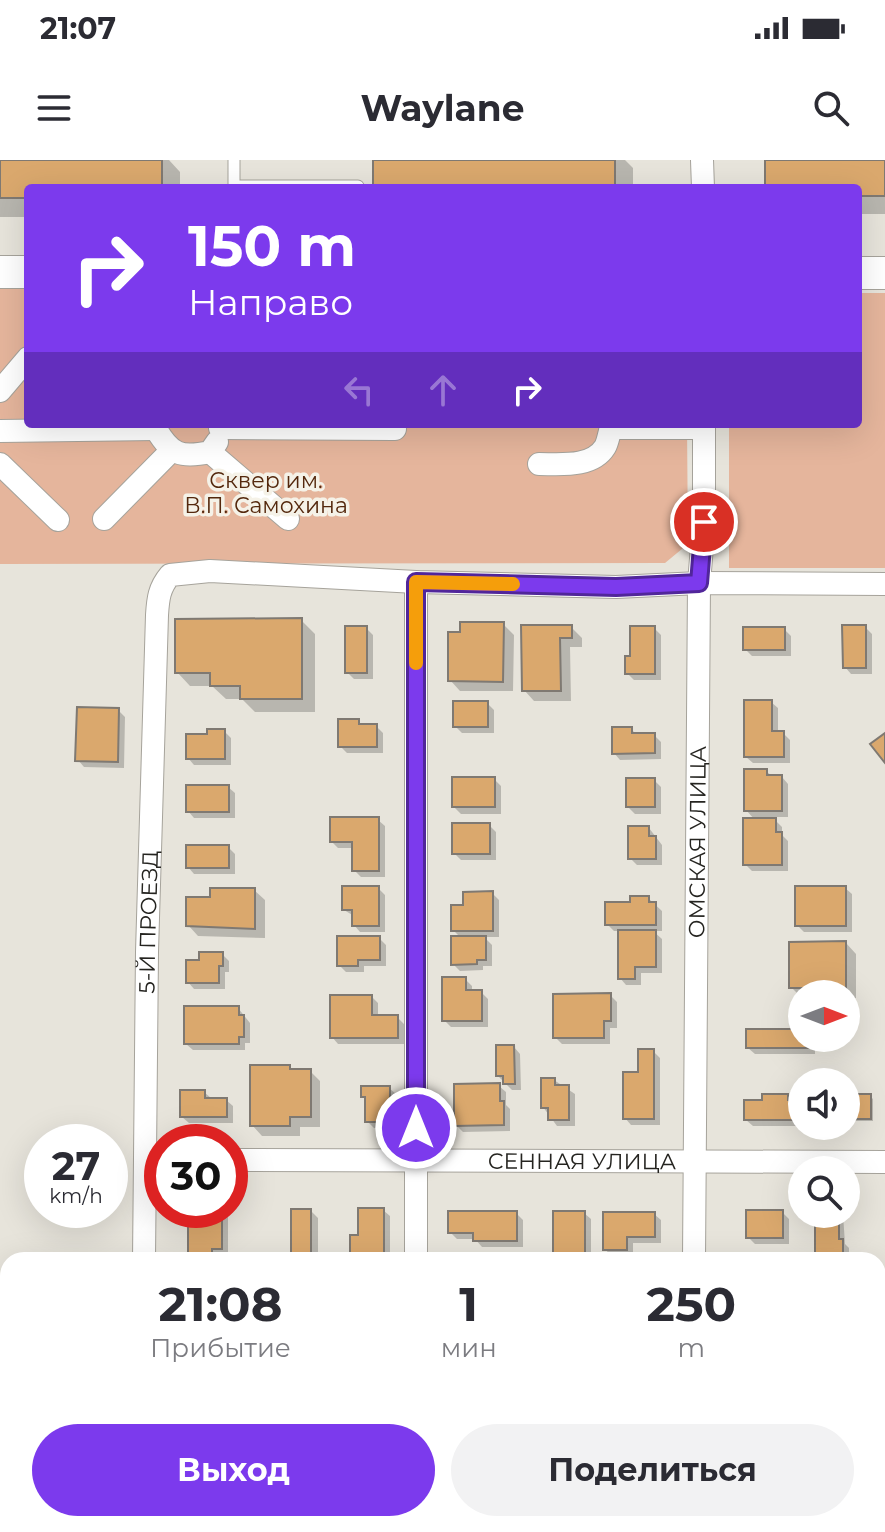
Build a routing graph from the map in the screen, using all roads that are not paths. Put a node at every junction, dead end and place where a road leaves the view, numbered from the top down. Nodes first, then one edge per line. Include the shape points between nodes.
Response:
1 (234, 160) edge
2 (702, 160) edge
3 (234, 184) edge
4 (703, 184) edge
5 (0, 272) edge
6 (24, 272) edge
7 (862, 273) edge
8 (885, 273) edge
9 (24, 363) edge
10 (0, 391) edge
11 (95, 428) edge
12 (159, 428) edge
13 (220, 428) edge
14 (337, 428) edge
15 (610, 428) edge
16 (700, 428) edge
17 (395, 429) dead end
18 (0, 431) edge
19 (172, 450) junction
20 (210, 452) junction
21 (0, 464) edge
22 (539, 464) dead end
23 (104, 519) dead end
24 (288, 519) dead end
25 (58, 520) dead end
26 (416, 582) junction
27 (699, 583) junction
28 (885, 584) edge
29 (153, 1124) edge
30 (417, 1159) junction
31 (248, 1160) edge
32 (695, 1162) junction
33 (885, 1162) edge
34 (147, 1228) edge
35 (145, 1252) edge
36 (416, 1252) edge
37 (694, 1252) edge

1 - 3 lane
2 - 4 street
5 - 6 main road
7 - 8 main road
9 - 10 street
11 - 18 street
12 - 19 street
13 - 20 street
14 - 17 street
15 - 22 street via 605,447 593,457 572,465
16 - 27 street, ОМСКАЯ УЛИЦА via 704,522
19 - 20 street via 190,456
19 - 23 street
20 - 24 street
21 - 25 street
26 - 27 street via 616,587
26 - 29 street, 5-Й ПРОЕЗД via 210,571 170,575 163,583 156,630
26 - 30 street
27 - 28 street
27 - 32 street, ОМСКАЯ УЛИЦА
30 - 31 street, СЕННАЯ УЛИЦА
30 - 32 street, СЕННАЯ УЛИЦА
30 - 36 street
32 - 33 street, СЕННАЯ УЛИЦА
32 - 37 street, ОМСКАЯ УЛИЦА
34 - 35 street, 5-Й ПРОЕЗД

